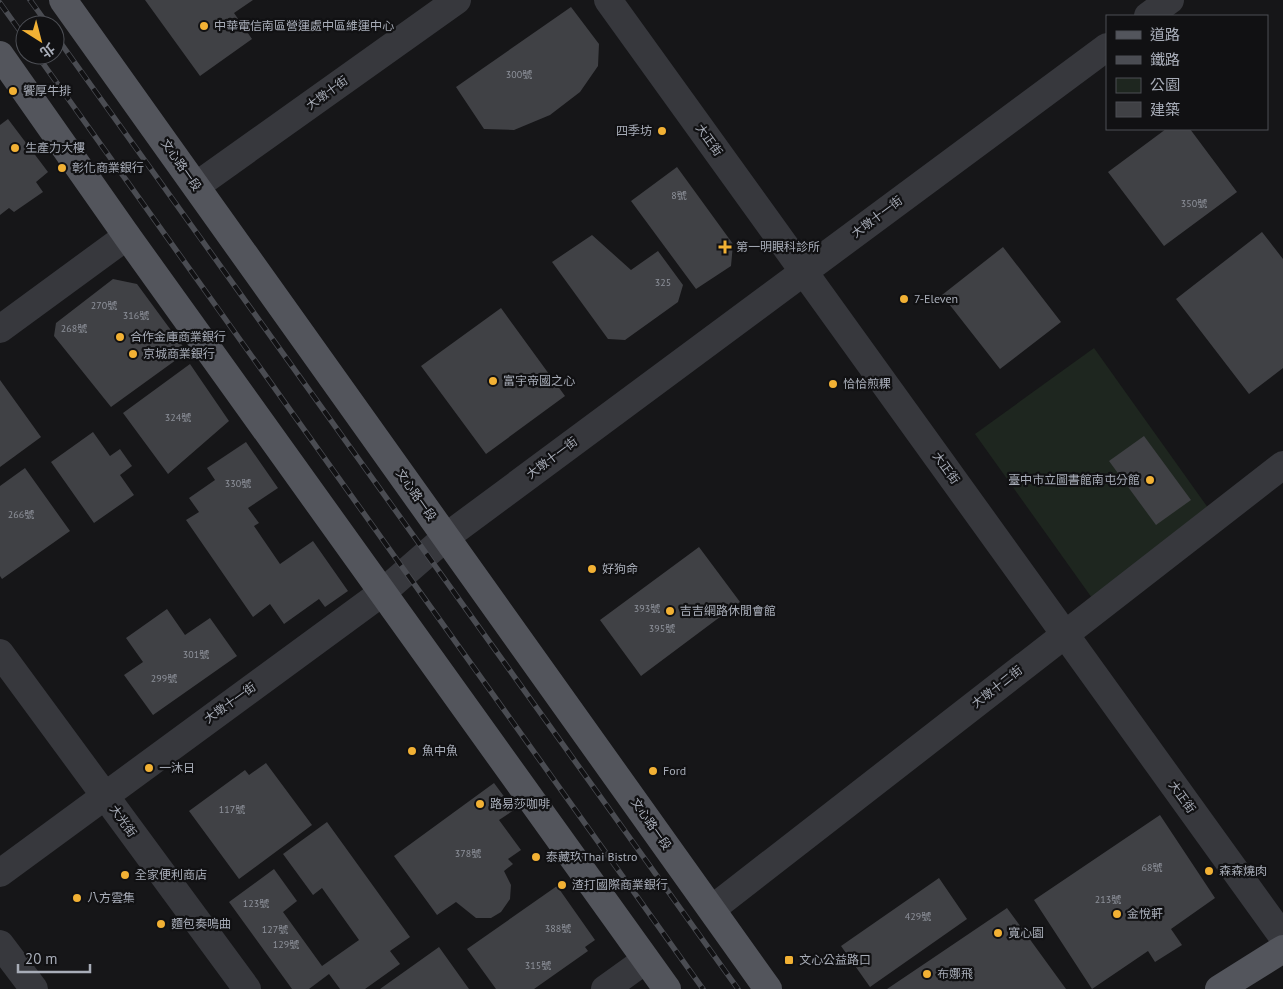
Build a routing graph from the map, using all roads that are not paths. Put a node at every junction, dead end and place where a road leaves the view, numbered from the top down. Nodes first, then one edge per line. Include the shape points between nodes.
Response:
1 (63, 0) edge
2 (457, 0) edge
3 (608, 0) edge
4 (1170, 0) edge
5 (1149, 15) edge
6 (1106, 48) edge
7 (0, 55) edge
8 (196, 186) junction
9 (127, 236) junction
10 (804, 272) junction
11 (0, 329) edge
12 (1283, 465) edge
13 (446, 537) junction
14 (383, 592) junction
15 (1065, 634) junction
16 (0, 653) edge
17 (104, 795) junction
18 (0, 872) edge
19 (712, 910) junction
20 (1283, 936) edge
21 (0, 944) edge
22 (1283, 949) edge
23 (644, 961) junction
24 (34, 989) edge
25 (246, 989) edge
26 (605, 989) edge
27 (666, 989) edge
28 (768, 989) edge
29 (1219, 989) edge

1 - 8 main road, 文心路一段
2 - 8 street, 大墩十街
3 - 10 street, 大正街
4 - 5 street
6 - 10 street, 大墩十一街
7 - 9 main road
8 - 13 main road, 文心路一段
9 - 11 street
9 - 14 main road
10 - 13 street, 大墩十一街
10 - 15 street, 大正街
12 - 15 street, 大墩十二街
13 - 14 street, 大墩十一街
13 - 19 main road, 文心路一段
14 - 17 street, 大墩十一街
14 - 23 main road
15 - 19 street, 大墩十二街
15 - 20 street, 大正街
16 - 17 street, 大光街
17 - 18 street, 大墩十一街
17 - 25 street, 大光街
19 - 28 main road, 文心路一段
21 - 24 street
22 - 29 main road
23 - 26 street
23 - 27 main road

